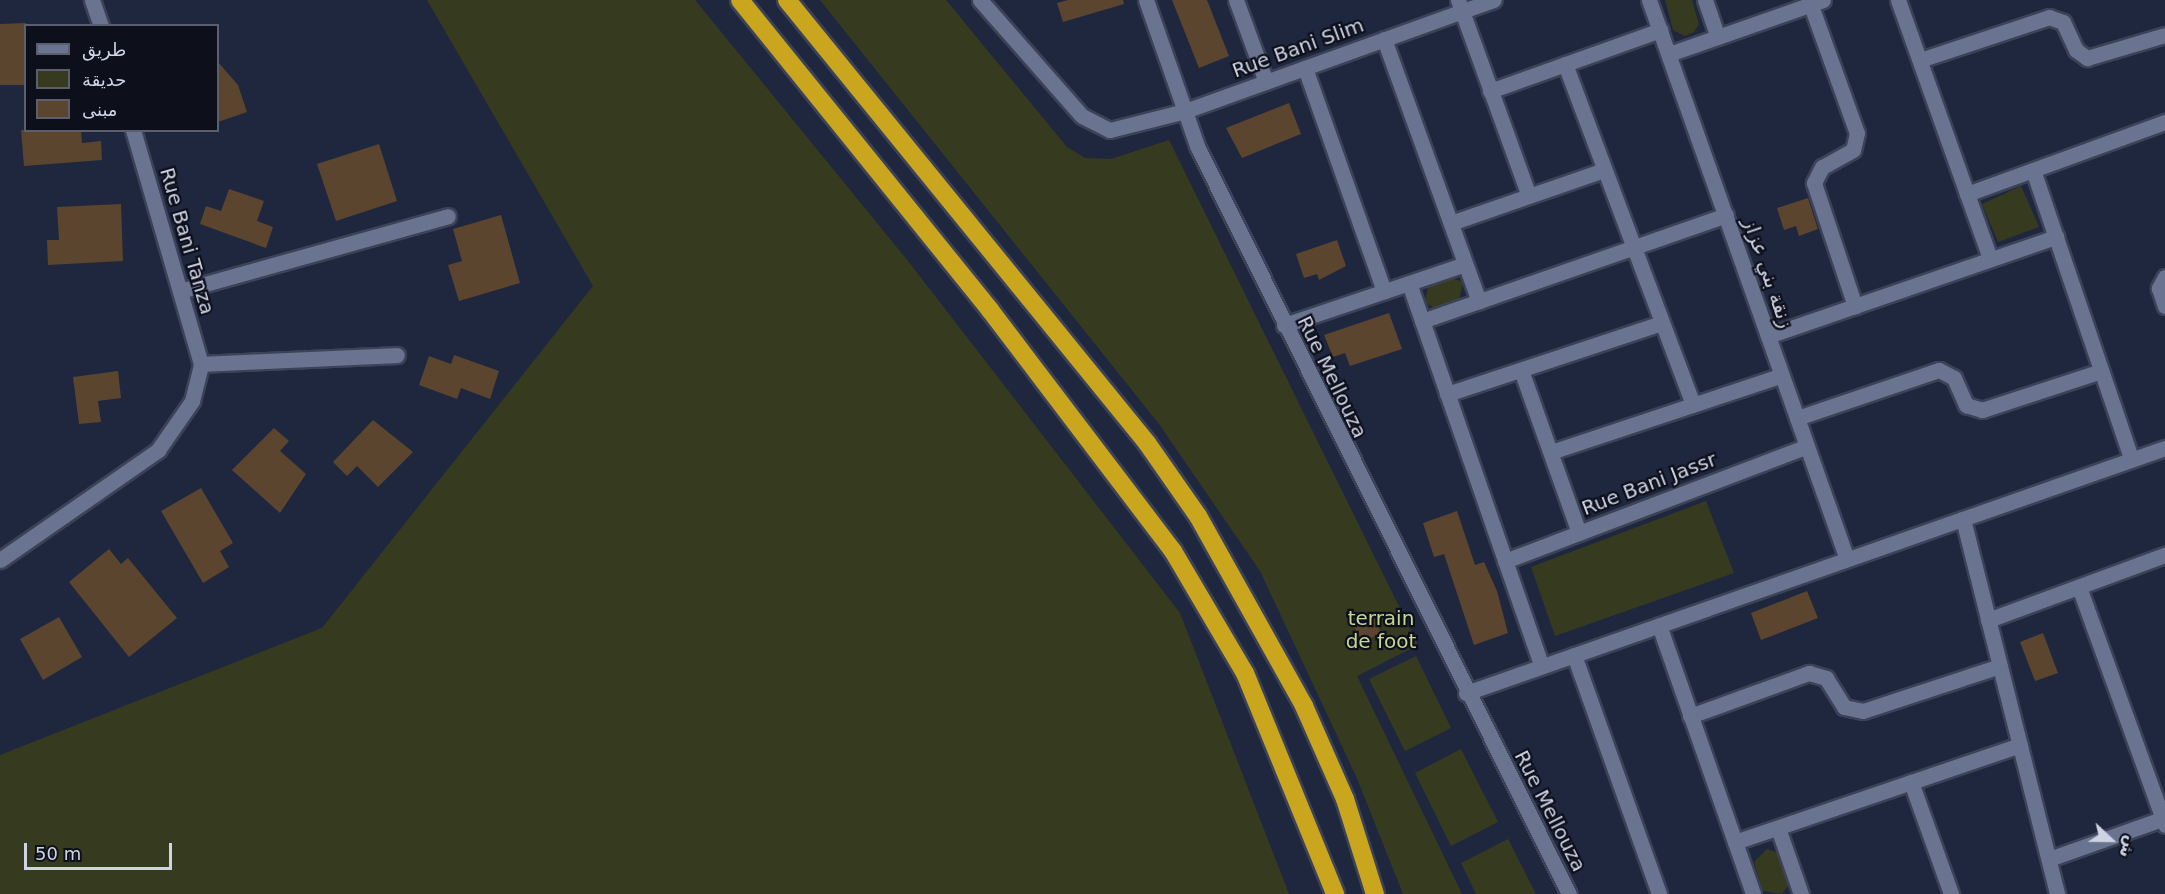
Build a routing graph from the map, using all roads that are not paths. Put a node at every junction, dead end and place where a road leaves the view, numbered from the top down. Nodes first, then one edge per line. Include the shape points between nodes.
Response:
1 (92, 0) edge
2 (740, 0) edge
3 (787, 0) edge
4 (980, 0) edge
5 (1146, 0) edge
6 (1236, 0) edge
7 (1494, 0) edge
8 (1649, 0) edge
9 (1705, 0) edge
10 (1898, 0) edge
11 (1814, 1) edge
12 (1460, 6) edge
13 (100, 24) edge
14 (1660, 30) junction
15 (2165, 35) edge
16 (1718, 37) junction
17 (1384, 39) junction
18 (1669, 54) junction
19 (1920, 60) junction
20 (1566, 64) junction
21 (1305, 68) junction
22 (1266, 82) junction
23 (1490, 91) junction
24 (1185, 111) junction
25 (2164, 124) edge
26 (134, 132) edge
27 (1604, 170) junction
28 (2033, 170) junction
29 (1967, 194) junction
30 (1529, 196) junction
31 (1726, 215) junction
32 (448, 216) dead end
33 (1451, 223) junction
34 (2056, 237) junction
35 (1634, 247) junction
36 (1990, 259) junction
37 (1465, 264) junction
38 (2165, 278) edge
39 (1409, 283) junction
40 (180, 291) junction
41 (1384, 291) junction
42 (1479, 301) junction
43 (1854, 306) junction
44 (2165, 306) edge
45 (1422, 321) junction
46 (1662, 323) junction
47 (1284, 326) junction
48 (1768, 336) junction
49 (397, 355) dead end
50 (201, 364) junction
51 (1521, 369) junction
52 (2101, 371) junction
53 (1782, 375) junction
54 (1447, 394) junction
55 (1693, 405) junction
56 (1797, 418) junction
57 (1807, 446) junction
58 (2165, 448) edge
59 (1551, 452) junction
60 (2132, 460) junction
61 (1963, 519) junction
62 (1579, 533) junction
63 (2165, 555) edge
64 (1847, 559) junction
65 (0, 560) edge
66 (1505, 561) junction
67 (2079, 587) junction
68 (1988, 620) junction
69 (1659, 626) junction
70 (1574, 655) junction
71 (1542, 666) junction
72 (2000, 666) junction
73 (1466, 693) junction
74 (1690, 716) junction
75 (2020, 745) junction
76 (1911, 782) junction
77 (2164, 820) edge
78 (1778, 828) junction
79 (1735, 842) junction
80 (2049, 859) junction
81 (1335, 894) edge
82 (1375, 894) edge
83 (1569, 894) edge
84 (1659, 894) edge
85 (1753, 894) edge
86 (1802, 894) edge
87 (1951, 894) edge
88 (2058, 894) edge

1 - 13 street
2 - 81 highway via 990,310 1173,551 1245,673
3 - 82 highway via 1147,443 1198,516 1304,706 1345,799
4 - 24 street via 1094,126 1110,130
5 - 24 street, Rue Mellouza
6 - 22 street
7 - 12 street, Rue Bani Slim
8 - 14 street, زنقة بني عزاز
9 - 16 street
10 - 19 street
11 - 16 street
11 - 43 street via 1857,133 1853,150 1822,167 1814,183
12 - 17 street, Rue Bani Slim
12 - 23 street
14 - 18 street, زنقة بني عزاز
14 - 20 street
15 - 19 street via 2087,58 2076,50 2063,22 2049,17
16 - 18 street
17 - 21 street, Rue Bani Slim
17 - 33 street
18 - 31 street, زنقة بني عزاز
19 - 29 street
20 - 23 street
20 - 27 street
21 - 22 street, Rue Bani Slim
21 - 41 street
22 - 24 street, Rue Bani Slim
23 - 30 street
24 - 47 street, Rue Mellouza
25 - 28 street
26 - 40 street, Rue Bani Tanza
27 - 30 street
27 - 35 street
28 - 29 street
28 - 34 street
29 - 36 street
30 - 33 street
31 - 35 street
31 - 48 street, زنقة بني عزاز
32 - 40 street
33 - 37 street
34 - 36 street
34 - 52 street
35 - 42 street
35 - 46 street
36 - 43 street
37 - 39 street
37 - 42 street
38 - 44 street via 2159,288
39 - 41 street
39 - 45 street
40 - 50 street, Rue Bani Tanza
41 - 47 street
42 - 45 street
43 - 48 street
45 - 54 street
46 - 51 street
46 - 55 street
47 - 73 street, Rue Mellouza
48 - 53 street, زنقة بني عزاز
49 - 50 street
50 - 65 street via 192,401 158,450
51 - 54 street
51 - 59 street
52 - 56 street via 1982,410 1966,405 1954,378 1939,370
52 - 60 street
53 - 55 street
53 - 56 street, زنقة بني عزاز
54 - 66 street
55 - 59 street
56 - 57 street, زنقة بني عزاز
57 - 62 street, Rue Bani Jassr
57 - 64 street, زنقة بني عزاز
58 - 60 street
59 - 62 street
60 - 61 street
61 - 64 street
61 - 68 street
62 - 66 street, Rue Bani Jassr
63 - 67 street
64 - 69 street
66 - 71 street
67 - 68 street
67 - 77 street
68 - 72 street
69 - 70 street
69 - 74 street
70 - 71 street
70 - 84 street
71 - 73 street
72 - 74 street via 1863,711 1844,707 1826,678 1809,673
72 - 75 street
73 - 83 street, Rue Mellouza
74 - 79 street
75 - 76 street
75 - 80 street
76 - 78 street
76 - 87 street
77 - 80 street
78 - 79 street
78 - 86 street
79 - 85 street
80 - 88 street

